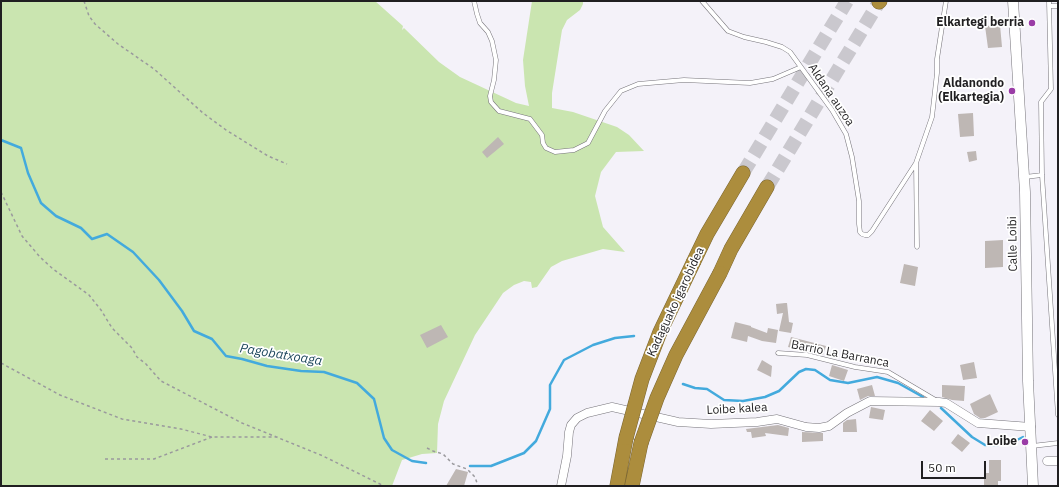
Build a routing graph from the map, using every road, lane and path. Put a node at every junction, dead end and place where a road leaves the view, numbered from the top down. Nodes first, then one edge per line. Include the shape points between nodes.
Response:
1 (84, 1) edge
2 (474, 1) edge
3 (702, 1) edge
4 (946, 1) edge
5 (1013, 1) edge
6 (1049, 1) edge
7 (1049, 6) junction
8 (1058, 6) edge
9 (801, 67) junction
10 (916, 163) junction
11 (287, 164) dead end
12 (743, 173) tunnel mouth
13 (1042, 176) junction
14 (1024, 178) junction
15 (767, 187) tunnel mouth
16 (1, 192) edge
17 (917, 247) dead end
18 (778, 353) dead end
19 (1, 363) edge
20 (939, 402) junction
21 (1058, 415) edge
22 (1031, 427) junction
23 (212, 437) junction
24 (280, 437) junction
25 (1058, 443) edge
26 (1031, 446) junction
27 (427, 448) dead end
28 (105, 459) dead end
29 (1047, 461) dead end
30 (1058, 461) edge
31 (384, 486) edge
32 (478, 486) edge
33 (561, 486) edge
34 (616, 486) edge
35 (632, 486) edge
36 (1033, 486) edge

1 - 11 path via 95,24 154,70 203,113 268,156
2 - 9 lane via 480,23 492,41 496,60 491,102 498,111 530,118 542,135 546,148 555,152 574,150 588,143 605,110 620,91 638,84 684,80 750,83 773,79
3 - 9 lane, Aldana auzoa via 728,31 744,38 782,47 790,52
4 - 10 lane via 932,117
5 - 14 street, Calle Loibi
6 - 7 lane
7 - 8 lane
7 - 13 lane via 1051,89 1041,102
9 - 10 lane, Aldana auzoa via 846,134 852,157 862,234 872,231
10 - 17 lane
12 - 34 highway, Kadaguako igarobidea, bridge via 707,234 660,332 642,379
13 - 14 lane
13 - 21 lane
14 - 22 street, Calle Loibi
15 - 35 highway, Kadaguako igarobidea, bridge via 731,249 676,355 641,443
16 - 24 path via 22,236 53,269 89,295 112,328 161,380 242,423
18 - 20 lane, Barrio La Barranca via 807,355 888,372
19 - 23 path via 60,395 122,419
20 - 22 street, Loibe kalea via 946,403 978,423
20 - 33 street, Loibe kalea via 870,402 847,413 829,426 819,428 806,428 777,419 710,424 678,422 620,408 601,409 577,418 572,425
22 - 26 street, Calle Loibi
23 - 24 path
23 - 28 path via 154,459
24 - 31 path
25 - 26 lane
26 - 36 street, Calle Loibi
27 - 32 path via 443,454 453,464 467,469 475,477
29 - 30 street

